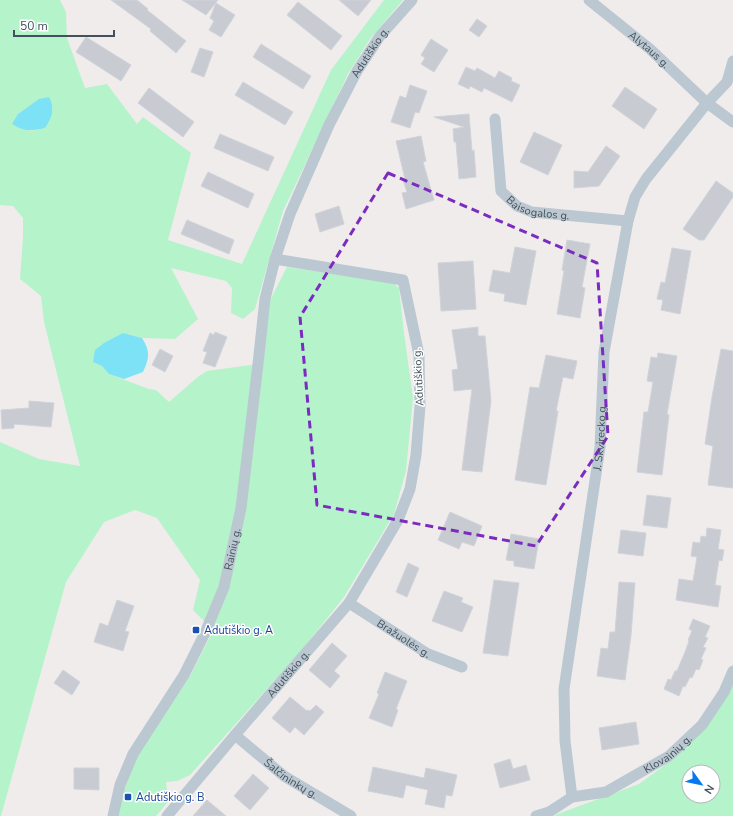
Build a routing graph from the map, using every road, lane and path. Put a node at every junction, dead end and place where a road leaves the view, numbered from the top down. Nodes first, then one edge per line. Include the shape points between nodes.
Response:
1 (412, 0) edge
2 (589, 0) edge
3 (733, 61) edge
4 (707, 103) junction
5 (494, 119) dead end
6 (733, 122) edge
7 (628, 221) junction
8 (275, 259) junction
9 (349, 603) junction
10 (462, 667) dead end
11 (733, 671) edge
12 (235, 735) junction
13 (572, 797) junction
14 (113, 816) edge
15 (167, 816) edge
16 (351, 816) edge
17 (536, 816) edge

1 - 8 street, Adutiškio g. via 380,36 357,71 329,125 290,214
2 - 4 street, Alytaus g. via 650,50
3 - 4 street, J. Skvirecko g. via 727,82
4 - 6 street
4 - 7 street, J. Skvirecko g. via 646,179 636,197
5 - 7 street, Baisogalos g. via 501,191 517,206 532,212
7 - 13 street, J. Skvirecko g. via 604,352 600,447 564,689 565,741
8 - 9 street, Adutiškio g. via 403,280 418,355 420,406 416,455 410,489 398,520
8 - 14 street, Rainių g. via 265,299 241,508 224,587 184,675 133,754 120,785
9 - 10 street, Bražuolės g. via 428,654
9 - 12 street, Adutiškio g.
11 - 13 street, Klovainių g. via 724,692 702,725 669,756 606,792
12 - 15 street, Adutiškio g.
12 - 16 street, Šalčininkų g. via 284,776
13 - 17 street via 549,812

